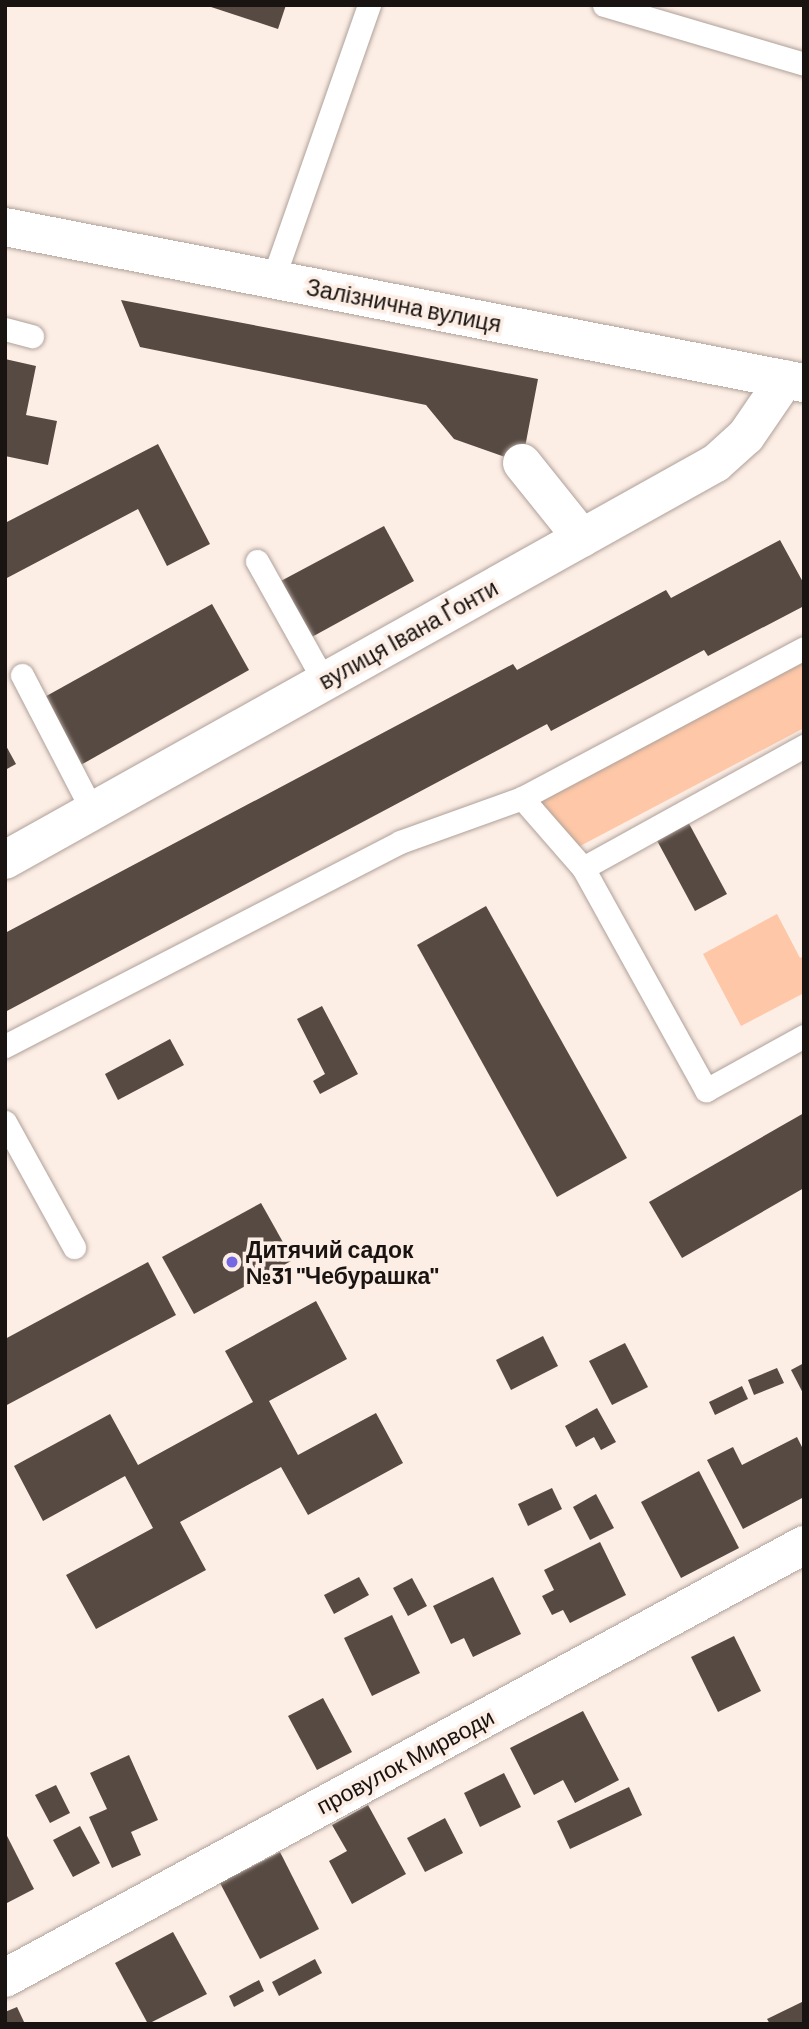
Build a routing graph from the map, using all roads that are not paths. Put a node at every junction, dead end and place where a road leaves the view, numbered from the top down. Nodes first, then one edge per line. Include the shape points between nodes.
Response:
1 (369, 5) edge
2 (604, 5) edge
3 (804, 64) edge
4 (5, 227) edge
5 (273, 279) junction
6 (5, 329) edge
7 (32, 336) dead end
8 (794, 381) edge
9 (522, 463) dead end
10 (582, 537) junction
11 (257, 561) dead end
12 (804, 648) edge
13 (22, 675) dead end
14 (324, 681) junction
15 (804, 746) edge
16 (522, 798) junction
17 (92, 810) junction
18 (5, 860) edge
19 (583, 868) junction
20 (804, 1036) edge
21 (5, 1046) edge
22 (5, 1122) edge
23 (74, 1247) dead end
24 (804, 1545) edge
25 (5, 1978) edge

1 - 5 lane
2 - 3 lane
4 - 5 street, Залізнична вулиця
5 - 8 street, Залізнична вулиця
6 - 7 lane
8 - 10 street, вулиця Івана Ґонти via 716,463
9 - 10 street
10 - 14 street, вулиця Івана Ґонти
11 - 14 lane
12 - 16 lane
13 - 17 lane
14 - 17 street, вулиця Івана Ґонти
15 - 19 lane
16 - 19 lane
16 - 21 lane via 400,842
17 - 18 street, вулиця Івана Ґонти
19 - 20 lane via 706,1090
22 - 23 lane
24 - 25 street, провулок Мирводи

